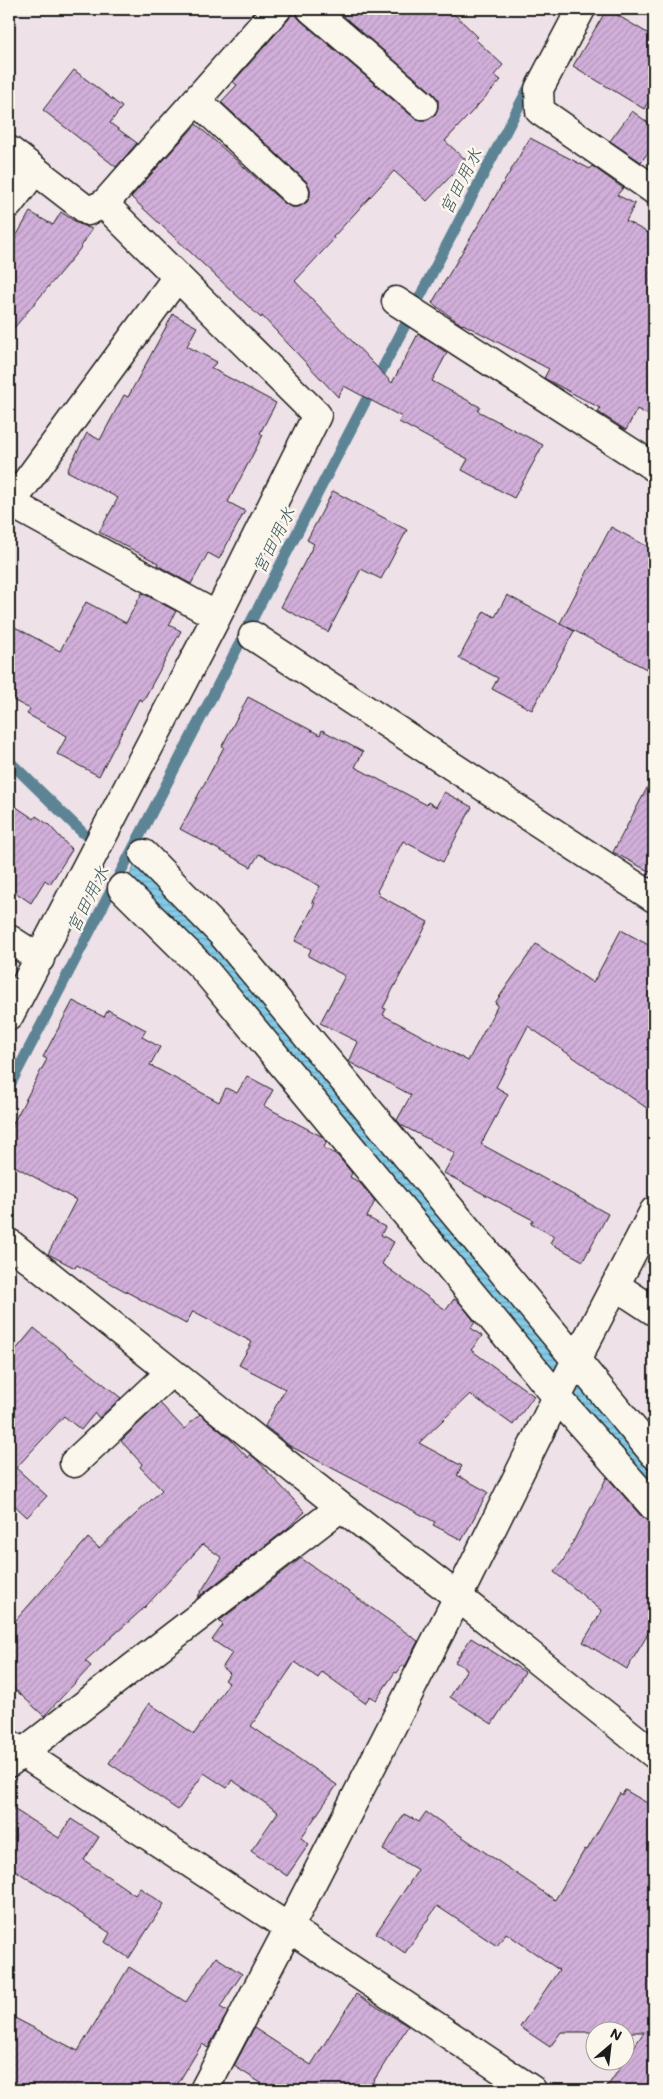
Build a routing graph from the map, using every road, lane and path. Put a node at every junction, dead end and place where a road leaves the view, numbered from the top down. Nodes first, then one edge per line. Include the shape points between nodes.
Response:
1 (277, 9) edge
2 (311, 9) edge
3 (580, 9) edge
4 (196, 100) junction
5 (423, 104) dead end
6 (9, 150) edge
7 (35, 170) junction
8 (654, 190) edge
9 (296, 192) dead end
10 (9, 204) edge
11 (104, 204) junction
12 (177, 277) junction
13 (407, 308) dead end
14 (654, 467) edge
15 (10, 503) edge
16 (217, 616) junction
17 (253, 636) dead end
18 (144, 854) dead end
19 (122, 888) dead end
20 (654, 898) edge
21 (9, 939) edge
22 (40, 959) junction
23 (9, 1016) edge
24 (654, 1211) edge
25 (9, 1243) edge
26 (616, 1286) junction
27 (654, 1311) edge
28 (576, 1362) junction
29 (172, 1372) junction
30 (557, 1397) junction
31 (654, 1454) edge
32 (74, 1463) dead end
33 (342, 1507) junction
34 (654, 1507) edge
35 (458, 1597) junction
36 (13, 1754) edge
37 (654, 1754) edge
38 (289, 1928) junction
39 (204, 2090) edge
40 (532, 2090) edge

1 - 4 street
2 - 5 street
3 - 8 street via 539,89 540,111
4 - 9 street
4 - 11 street
6 - 7 street
7 - 10 street
7 - 11 street via 88,211
11 - 12 street
12 - 15 street
12 - 16 street via 317,415
13 - 14 street
15 - 16 street
16 - 22 street
17 - 20 street
18 - 28 street via 223,935
19 - 30 street via 203,968
21 - 22 street
22 - 23 street
24 - 26 street
25 - 29 street
26 - 27 street
26 - 28 street
28 - 30 street
28 - 31 street
29 - 32 street
29 - 33 street
30 - 34 street
30 - 35 street
33 - 35 street
33 - 36 street
35 - 37 street
35 - 38 street
36 - 38 street
38 - 39 street
38 - 40 street

